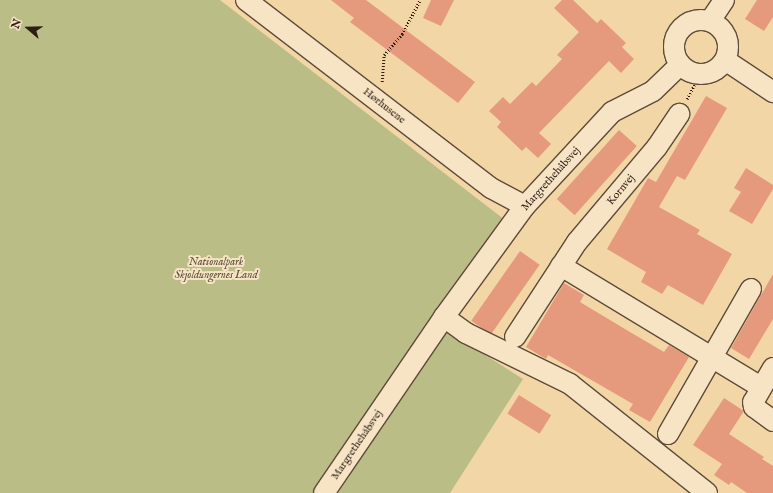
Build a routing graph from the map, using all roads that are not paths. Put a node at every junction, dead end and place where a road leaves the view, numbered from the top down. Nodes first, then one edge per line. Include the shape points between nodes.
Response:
1 (246, 0) edge
2 (724, 0) edge
3 (710, 21) junction
4 (725, 60) junction
5 (680, 64) junction
6 (773, 92) edge
7 (679, 114) road end
8 (525, 206) junction
9 (561, 266) junction
10 (751, 289) dead end
11 (444, 317) junction
12 (515, 337) dead end
13 (712, 356) junction
14 (773, 368) edge
15 (760, 387) junction
16 (773, 421) edge
17 (668, 434) dead end
18 (324, 493) edge
19 (707, 493) edge

1 - 8 street, Hørhusene via 490,188
2 - 3 street
3 - 4 street via 717,25 726,37 728,45
3 - 5 street via 690,22 679,32 674,46
4 - 5 street via 714,71 700,74 685,70
4 - 6 street
5 - 8 street, Margrethehåbsvej via 653,91 612,112
7 - 9 street, Kornvej via 657,147 577,242
8 - 11 street, Margrethehåbsvej
9 - 12 street, Kornvej
9 - 13 street
10 - 13 street
11 - 18 street, Margrethehåbsvej
11 - 19 street via 466,333 570,384
13 - 15 street
13 - 17 street
14 - 15 street
15 - 16 street via 754,398 754,407

